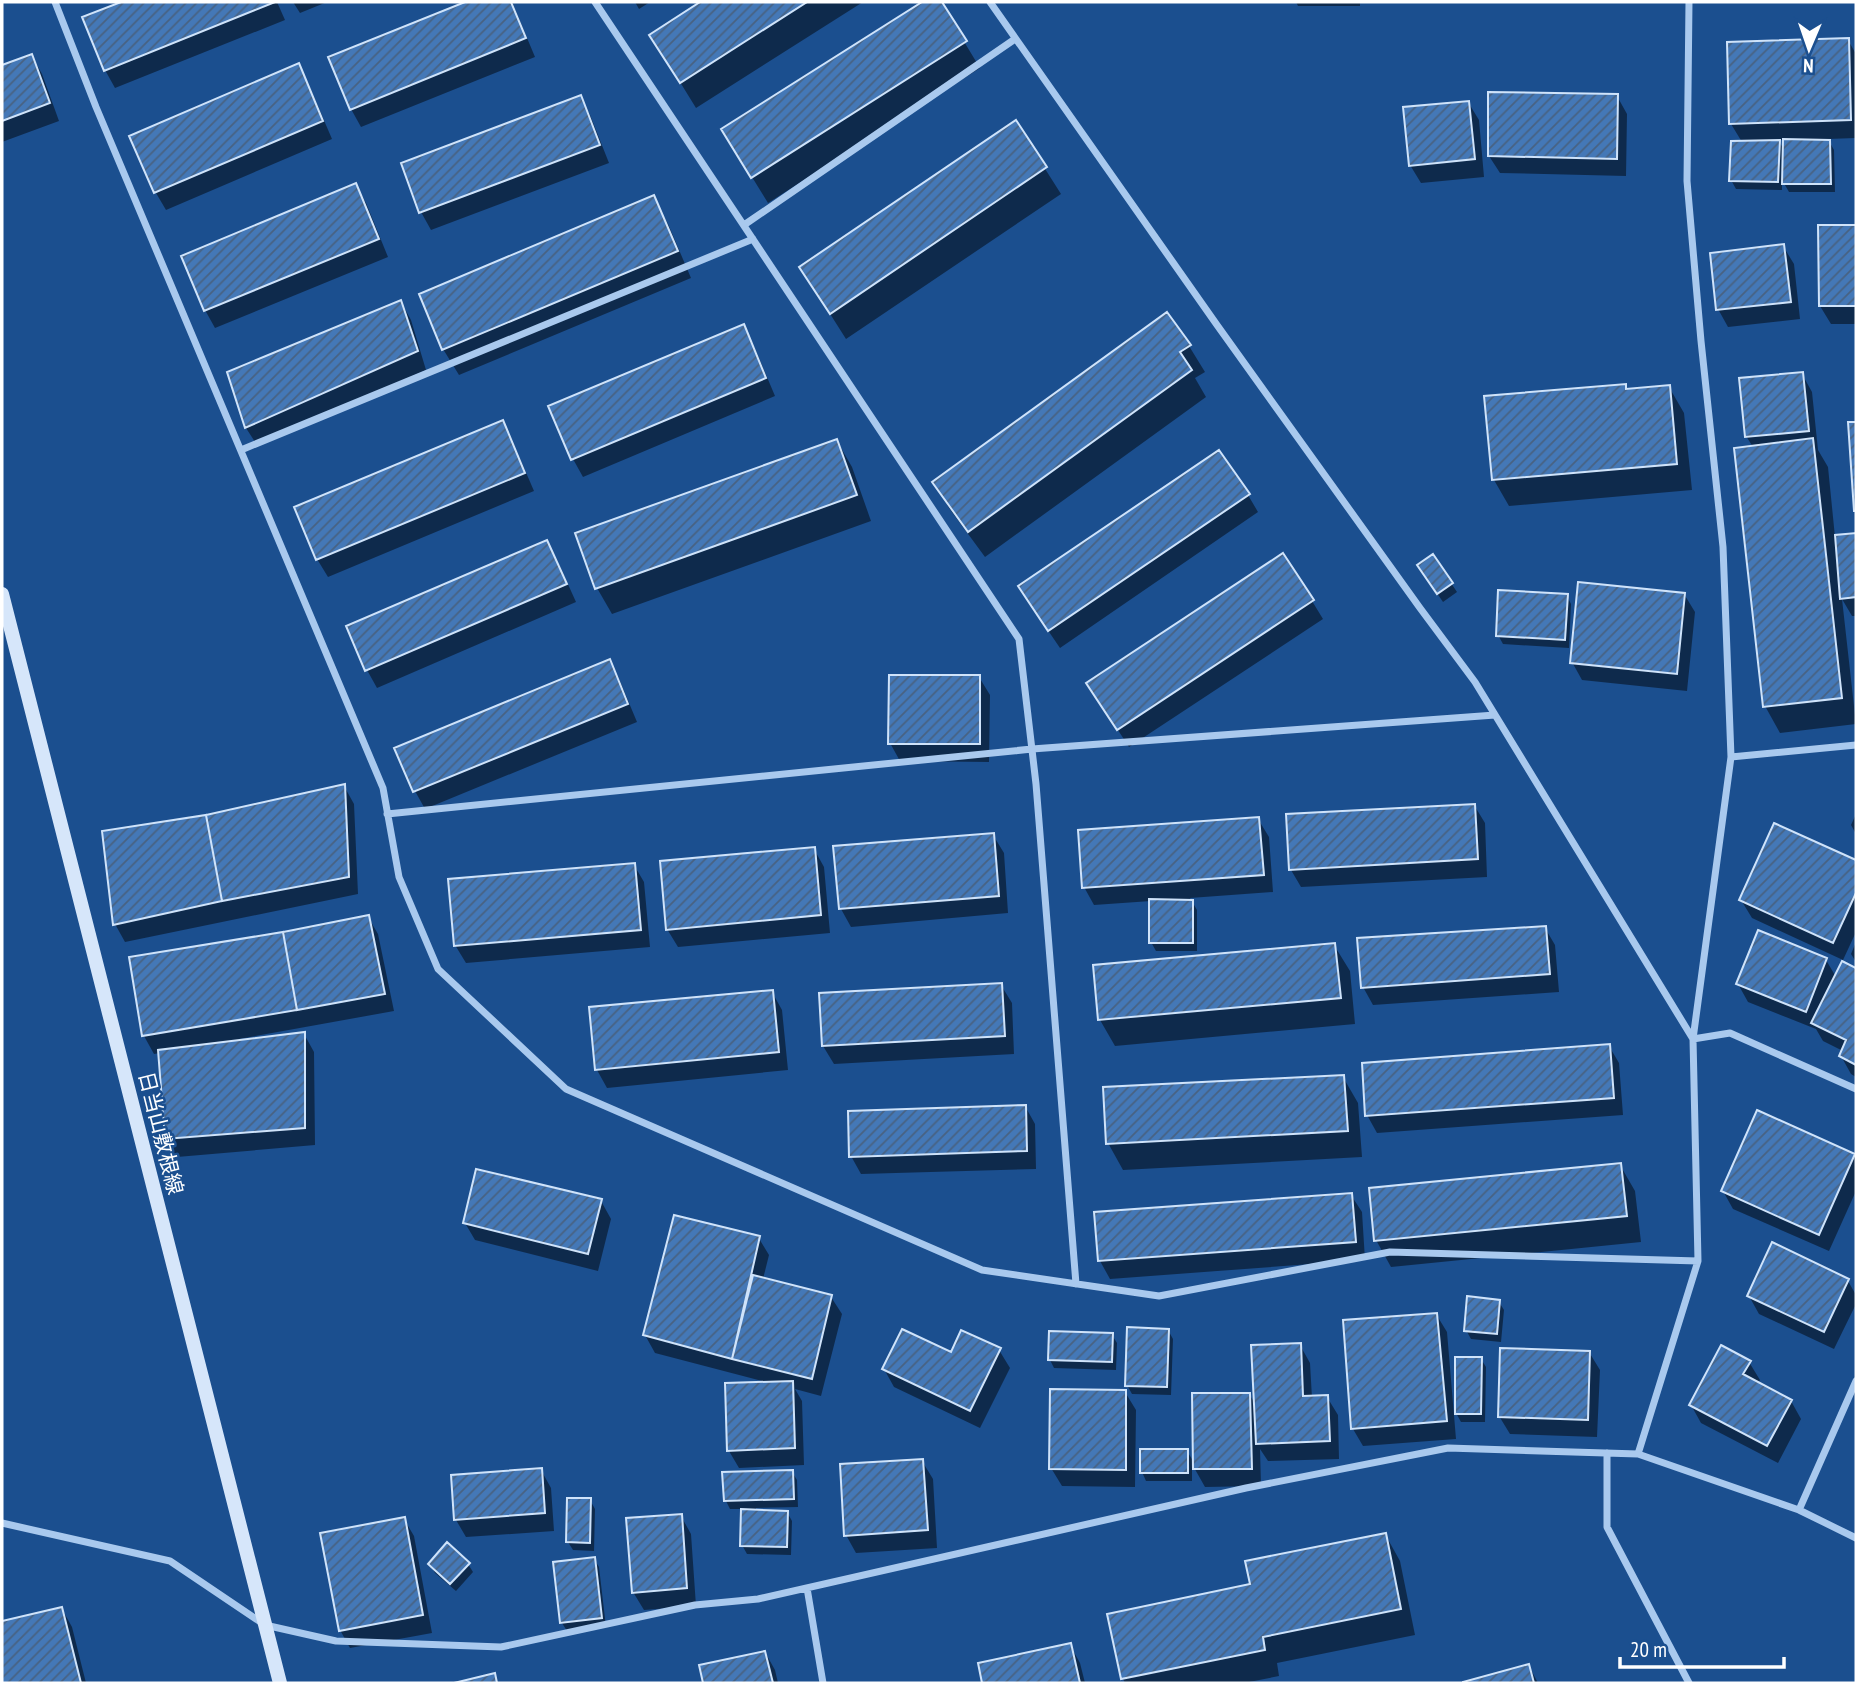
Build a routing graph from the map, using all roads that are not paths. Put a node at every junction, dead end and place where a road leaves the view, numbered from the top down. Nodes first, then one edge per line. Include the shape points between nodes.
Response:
1 (55, 2) edge
2 (595, 2) edge
3 (990, 2) edge
4 (1689, 2) edge
5 (1015, 39) junction
6 (744, 225) junction
7 (753, 239) junction
8 (241, 450) junction
9 (2, 594) edge
10 (1495, 715) junction
11 (1856, 745) edge
12 (1032, 749) junction
13 (1731, 757) junction
14 (387, 814) junction
15 (1693, 1040) junction
16 (1856, 1089) edge
17 (1698, 1261) junction
18 (1076, 1283) junction
19 (1856, 1381) edge
20 (1607, 1453) junction
21 (1638, 1454) junction
22 (1798, 1510) junction
23 (2, 1523) edge
24 (1856, 1538) edge
25 (807, 1588) junction
26 (265, 1625) junction
27 (280, 1683) edge
28 (823, 1683) edge
29 (1689, 1683) edge

1 - 8 street
2 - 6 street
3 - 5 street
4 - 13 street via 1687,181 1723,547
5 - 6 street
5 - 10 street
6 - 7 street
7 - 8 street
7 - 12 street via 1019,639
8 - 14 street via 383,788
9 - 26 main road, 日当山敷根線
10 - 12 street
10 - 15 street
11 - 13 street
12 - 14 street
12 - 18 street
13 - 15 street
14 - 18 street via 399,877 438,969 566,1089 982,1270
15 - 16 street via 1730,1032
15 - 17 street
17 - 18 street via 1390,1252 1158,1296
17 - 21 street
19 - 22 street
20 - 21 street
20 - 25 street via 1448,1448 1246,1488
20 - 29 street via 1607,1527
21 - 22 street
22 - 24 street
23 - 26 street via 170,1561
25 - 26 street via 758,1599 695,1605 501,1647 336,1641
25 - 28 street
26 - 27 main road, 日当山敷根線

